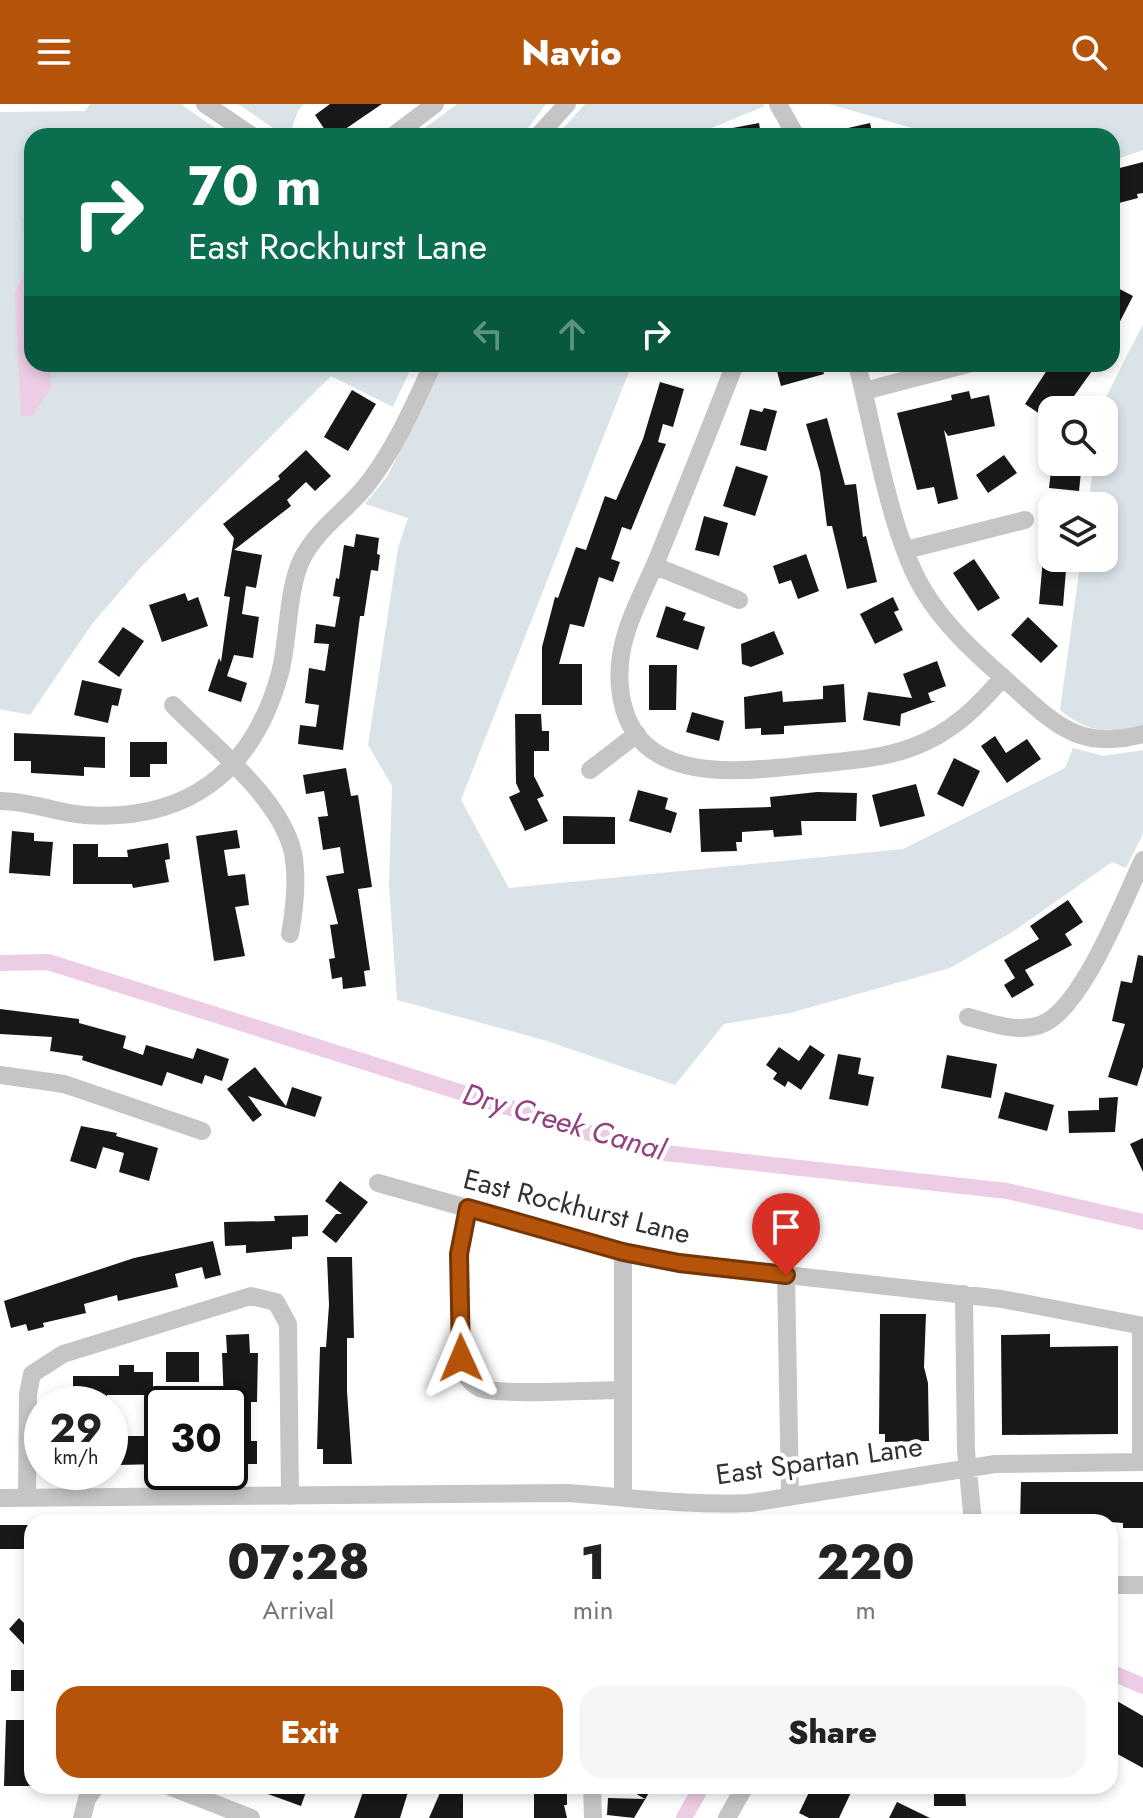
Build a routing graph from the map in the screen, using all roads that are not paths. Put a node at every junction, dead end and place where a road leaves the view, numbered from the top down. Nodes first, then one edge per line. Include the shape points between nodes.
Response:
1 (205, 104) edge
2 (435, 104) edge
3 (567, 104) edge
4 (778, 104) edge
5 (240, 128) edge
6 (404, 128) edge
7 (545, 128) edge
8 (792, 128) edge
9 (429, 372) edge
10 (732, 372) edge
11 (859, 372) edge
12 (937, 372) edge
13 (864, 391) junction
14 (1025, 520) dead end
15 (906, 550) junction
16 (655, 566) junction
17 (739, 600) dead end
18 (1003, 677) junction
19 (173, 705) dead end
20 (637, 734) junction
21 (1143, 734) edge
22 (233, 767) junction
23 (590, 770) dead end
24 (0, 801) edge
25 (1143, 860) edge
26 (290, 934) dead end
27 (968, 1017) dead end
28 (0, 1075) edge
29 (202, 1131) dead end
30 (378, 1183) dead end
31 (468, 1208) junction
32 (623, 1252) junction
33 (786, 1275) junction
34 (964, 1294) junction
35 (1142, 1326) edge
36 (622, 1390) junction
37 (1142, 1462) edge
38 (966, 1468) junction
39 (290, 1496) junction
40 (623, 1497) junction
41 (790, 1497) junction
42 (0, 1498) edge
43 (27, 1498) junction
44 (972, 1514) edge
45 (1118, 1585) edge
46 (1143, 1585) edge
47 (90, 1794) edge
48 (190, 1794) edge
49 (592, 1794) edge
50 (740, 1794) edge
51 (82, 1818) edge
52 (251, 1818) edge
53 (593, 1818) edge
54 (727, 1818) edge

1 - 5 street
2 - 6 street
3 - 7 street
4 - 8 street
9 - 22 street via 399,438 368,484 318,531 300,563 273,699
10 - 16 street
11 - 13 street
12 - 13 street
13 - 15 street
14 - 15 street
15 - 18 street via 923,590 959,636
16 - 17 street
16 - 20 street via 618,661 625,713
18 - 20 street via 959,723 914,747 870,758 727,773 682,765
18 - 21 street via 1065,730 1105,741
19 - 22 street
20 - 23 street
22 - 24 street via 191,795 152,812 79,815
22 - 26 street via 270,805 292,852 296,899
25 - 27 street via 1077,993 1055,1019 1025,1029
28 - 29 street via 64,1084
30 - 31 street, East Rockhurst Lane
31 - 32 street, East Rockhurst Lane
31 - 36 street via 459,1254 461,1358 471,1382 491,1390
32 - 33 street, East Rockhurst Lane
32 - 36 street
33 - 34 street, East Rockhurst Lane
33 - 41 street
34 - 35 street, East Rockhurst Lane
34 - 38 street
35 - 37 street
36 - 40 street
37 - 38 street, East Spartan Lane via 1050,1461
38 - 41 street, East Spartan Lane
38 - 44 street
39 - 40 street, East Spartan Lane
39 - 43 street, East Spartan Lane
39 - 43 street via 288,1324 276,1302 251,1296 63,1354 32,1374
40 - 41 street, East Spartan Lane via 683,1505
42 - 43 street, East Spartan Lane
45 - 46 street
47 - 51 street
48 - 52 street
49 - 53 street
50 - 54 street

